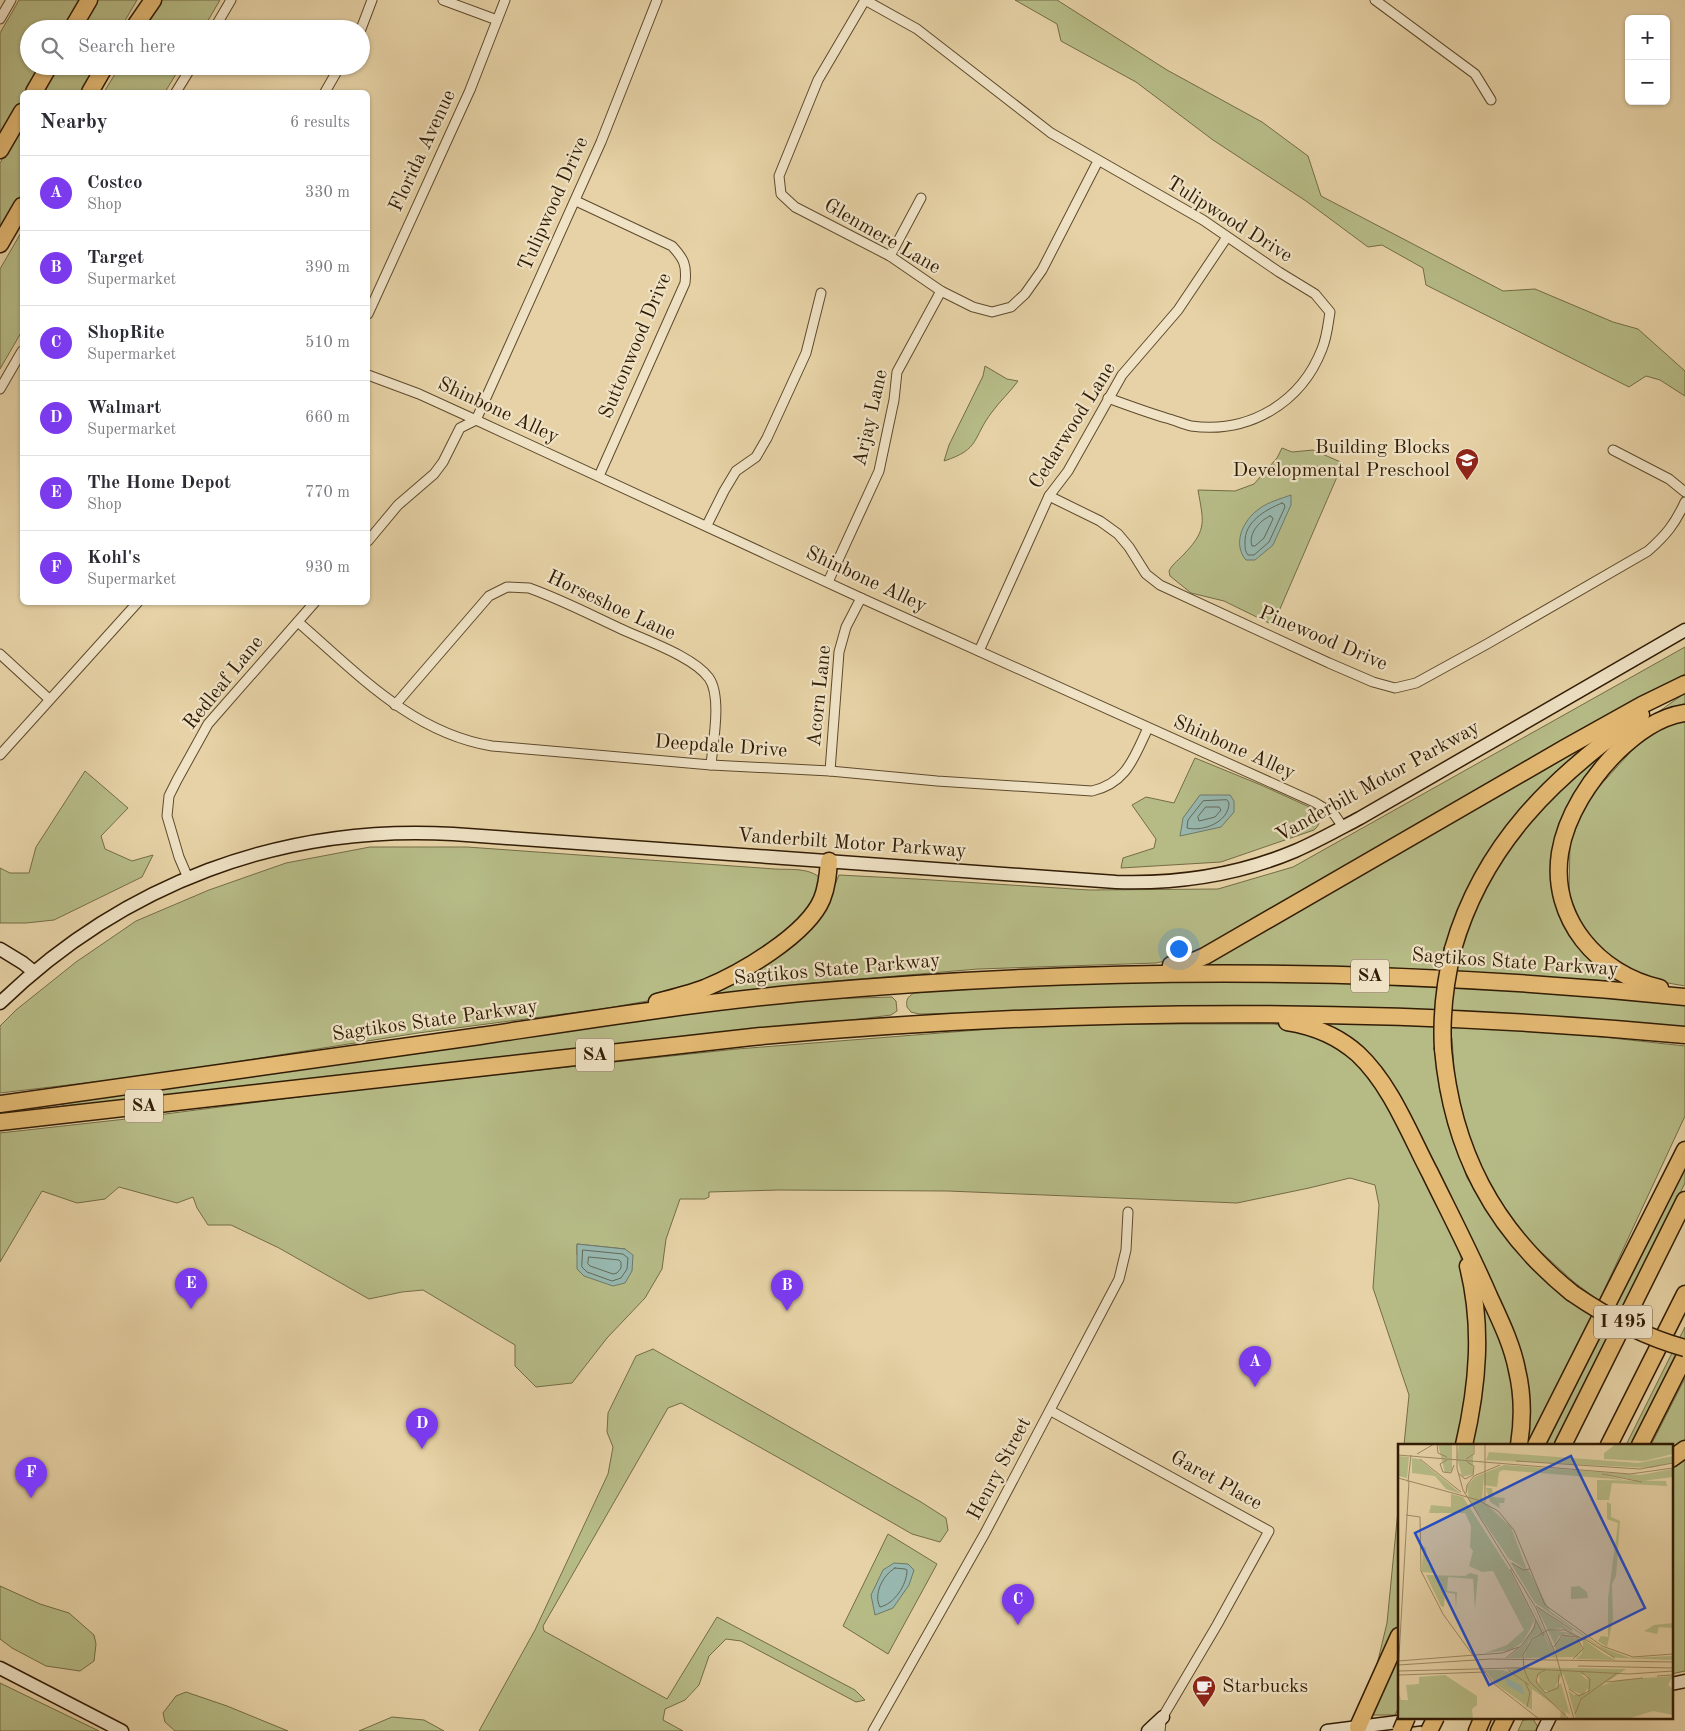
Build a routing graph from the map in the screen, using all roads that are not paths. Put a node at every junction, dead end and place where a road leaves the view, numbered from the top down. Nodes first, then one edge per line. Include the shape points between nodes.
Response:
1 (12, 0) edge
2 (89, 0) edge
3 (144, 0) edge
4 (153, 0) edge
5 (231, 0) edge
6 (372, 0) edge
7 (443, 0) edge
8 (505, 0) edge
9 (657, 0) edge
10 (865, 0) edge
11 (1375, 0) edge
12 (0, 19) edge
13 (77, 20) edge
14 (133, 20) edge
15 (139, 20) edge
16 (219, 20) edge
17 (364, 20) edge
18 (497, 20) junction
19 (44, 75) edge
20 (100, 75) edge
21 (186, 75) edge
22 (334, 75) edge
23 (92, 88) edge
24 (35, 90) edge
25 (177, 90) edge
26 (325, 90) edge
27 (1491, 100) dead end
28 (20, 115) edge
29 (0, 150) edge
30 (1098, 161) junction
31 (920, 198) dead end
32 (576, 201) junction
33 (20, 209) edge
34 (1227, 237) junction
35 (0, 244) edge
36 (890, 256) junction
37 (941, 291) junction
38 (821, 294) dead end
39 (370, 310) edge
40 (20, 354) edge
41 (370, 376) edge
42 (0, 389) edge
43 (1108, 398) junction
44 (476, 420) junction
45 (1613, 450) dead end
46 (599, 476) junction
47 (1685, 492) edge
48 (1049, 496) junction
49 (1685, 502) edge
50 (707, 525) junction
51 (370, 539) edge
52 (828, 582) junction
53 (861, 598) junction
54 (135, 605) edge
55 (312, 605) edge
56 (298, 622) junction
57 (1685, 630) edge
58 (979, 651) junction
59 (0, 654) edge
60 (1685, 685) edge
61 (49, 699) junction
62 (395, 705) junction
63 (1685, 713) edge
64 (1148, 728) junction
65 (0, 755) edge
66 (711, 764) junction
67 (830, 771) junction
68 (1343, 827) junction
69 (829, 861) junction
70 (188, 878) junction
71 (0, 949) edge
72 (34, 972) junction
73 (1054, 976) junction
74 (1685, 993) edge
75 (1685, 997) edge
76 (0, 1003) edge
77 (1240, 1014) junction
78 (530, 1028) junction
79 (1685, 1035) edge
80 (0, 1104) edge
81 (0, 1122) edge
82 (1685, 1150) edge
83 (1685, 1200) edge
84 (1128, 1212) dead end
85 (1458, 1228) junction
86 (1685, 1294) edge
87 (1685, 1348) edge
88 (1685, 1356) edge
89 (1051, 1411) junction
90 (1464, 1444) edge
91 (1520, 1444) edge
92 (1537, 1444) edge
93 (1563, 1444) edge
94 (1610, 1444) edge
95 (1641, 1444) edge
96 (1685, 1449) edge
97 (1672, 1458) edge
98 (1398, 1638) edge
99 (0, 1668) edge
100 (1685, 1681) edge
101 (1672, 1684) edge
102 (1163, 1716) junction
103 (1407, 1718) edge
104 (1429, 1718) edge
105 (1436, 1718) edge
106 (1483, 1718) edge
107 (1506, 1718) edge
108 (1550, 1718) edge
109 (1357, 1729) edge
110 (122, 1731) edge
111 (873, 1731) edge
112 (1148, 1731) edge
113 (1160, 1731) edge
114 (1327, 1731) edge
115 (1401, 1731) edge
116 (1430, 1731) edge
117 (1477, 1731) edge
118 (1499, 1731) edge
119 (1543, 1731) edge

1 - 12 street
2 - 13 highway
3 - 14 highway
4 - 15 highway
5 - 16 street
6 - 17 street
7 - 18 street
8 - 18 street, Florida Avenue
9 - 32 street, Tulipwood Drive
10 - 30 street, Tulipwood Drive via 917,29 1051,133
10 - 36 street, Glenmere Lane via 818,80 779,176 781,194 796,208
11 - 27 street via 1475,74
18 - 39 street, Florida Avenue via 470,90
19 - 24 highway
20 - 23 highway
21 - 25 street
22 - 26 street
28 - 29 highway
30 - 34 street, Tulipwood Drive
30 - 37 street, Glenmere Lane via 1042,270 1012,308 992,312 973,308
31 - 36 street
32 - 44 street, Tulipwood Drive
32 - 46 street, Suttonwood Drive via 672,246 682,257 687,271 685,283
33 - 35 highway
34 - 43 street, Cedarwood Lane via 1178,310 1122,375
34 - 43 street, Tulipwood Drive via 1315,294 1330,312 1322,350 1309,374 1278,407 1256,419 1226,427 1190,426
36 - 37 street, Glenmere Lane
37 - 52 street, Arjay Lane via 897,372 879,471
38 - 50 street via 806,354 767,438 756,456 736,470
40 - 42 street
41 - 44 street, Shinbone Alley
43 - 48 street, Cedarwood Lane via 1068,471
44 - 46 street, Shinbone Alley
44 - 51 street via 460,428 434,474 398,504
45 - 47 street via 1668,479
46 - 50 street, Shinbone Alley
48 - 49 street, Pinewood Drive via 1100,521 1118,534 1146,574 1160,585 1328,663 1395,688 1416,683 1648,551 1666,535
48 - 58 street, Cedarwood Lane
50 - 52 street, Shinbone Alley
52 - 53 street, Shinbone Alley
53 - 58 street, Shinbone Alley
53 - 67 street, Acorn Lane via 846,627 839,652
54 - 61 street
55 - 56 street, Redleaf Lane
56 - 62 street, Deepdale Drive
56 - 70 street, Redleaf Lane via 208,724 169,796 167,816
57 - 68 main road, Vanderbilt Motor Parkway
58 - 64 street, Shinbone Alley
59 - 61 street
60 - 73 highway via 1565,748 1198,959 1181,964 1114,966
60 - 87 highway, bridge via 1604,743 1565,776 1529,811 1499,849 1467,908 1453,949 1444,994 1443,1049 1454,1120 1465,1151 1495,1210 1521,1245 1572,1293 1600,1312 1631,1328
61 - 65 street
62 - 66 street, Deepdale Drive via 448,735 471,742
62 - 66 street, Horseshoe Lane via 489,596 507,587 529,588 695,664 710,679 714,694 716,717
63 - 74 highway via 1668,717 1643,731 1602,769 1586,790 1568,824 1560,864 1566,908 1589,948 1624,975 1645,984
64 - 67 street, Deepdale Drive via 1130,766 1118,780 1092,791
64 - 68 street, Shinbone Alley via 1324,807
66 - 67 street, Deepdale Drive
68 - 69 main road, Vanderbilt Motor Parkway via 1261,864 1215,876 1163,882 1116,882
69 - 70 main road, Vanderbilt Motor Parkway via 411,832 298,844 244,858
69 - 78 highway via 824,893 812,916 779,945 734,974 703,989 670,998 591,1012
70 - 72 main road, Vanderbilt Motor Parkway via 106,920
71 - 72 main road
72 - 76 main road, Vanderbilt Motor Parkway
73 - 75 highway, Sagtikos State Parkway / SA via 1318,974 1473,981
73 - 78 highway, Sagtikos State Parkway / SA via 799,994
77 - 79 highway, SA via 1447,1019
77 - 81 highway, SA via 1010,1019 801,1033
77 - 85 highway via 1313,1028 1358,1054 1387,1092
78 - 80 highway, Sagtikos State Parkway / SA
82 - 92 highway
83 - 93 highway, I 495
84 - 89 street, Henry Street via 1126,1250 1119,1279
85 - 90 highway via 1472,1284 1478,1332 1475,1388
85 - 91 highway via 1514,1356 1522,1400
86 - 94 highway, I 495
88 - 95 highway
89 - 102 street, Garet Place via 1269,1531
89 - 111 street, Henry Street
96 - 97 highway
98 - 109 highway
99 - 110 main road
100 - 101 main road
102 - 112 main road
102 - 113 street, Garet Place
103 - 115 highway, bridge
104 - 109 main road
105 - 116 highway, bridge
106 - 117 highway
107 - 118 highway
108 - 119 main road
109 - 114 main road

